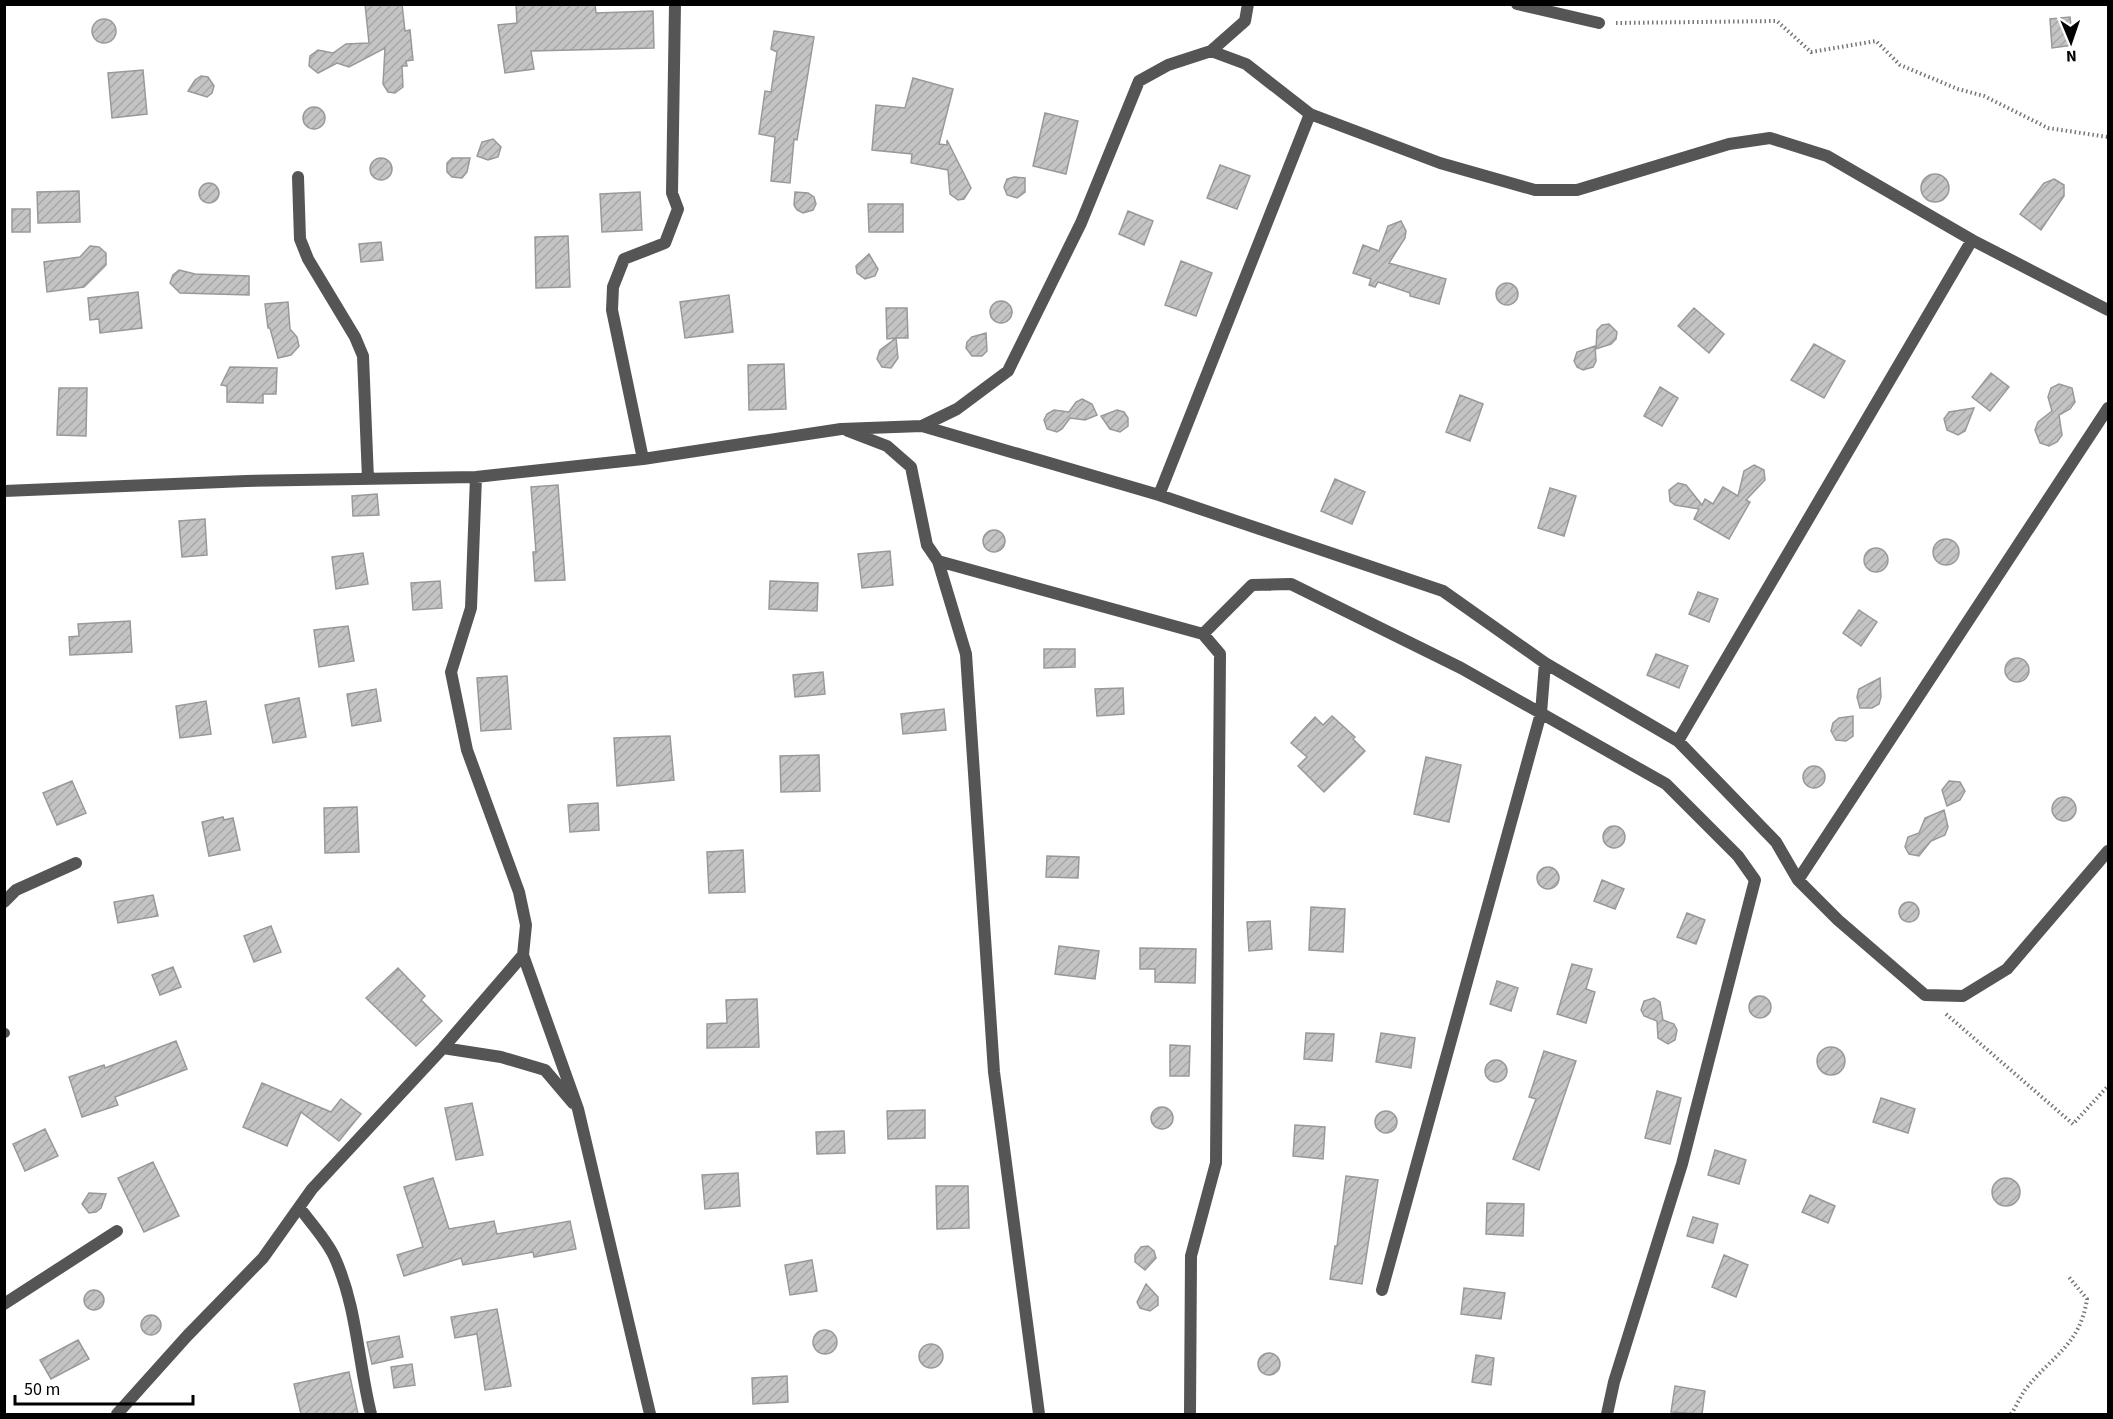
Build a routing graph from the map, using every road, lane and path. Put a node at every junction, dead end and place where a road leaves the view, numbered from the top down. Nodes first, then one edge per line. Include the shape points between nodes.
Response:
1 (675, 4) edge
2 (1248, 4) edge
3 (1517, 4) edge
4 (1599, 23) joint
5 (1211, 51) junction
6 (1310, 114) junction
7 (2109, 137) edge
8 (298, 177) dead end
9 (1972, 240) junction
10 (2109, 310) edge
11 (2109, 408) edge
12 (922, 426) junction
13 (841, 429) junction
14 (643, 459) junction
15 (476, 477) junction
16 (368, 479) junction
17 (4, 491) edge
18 (1159, 495) junction
19 (938, 561) junction
20 (1203, 634) junction
21 (1545, 663) junction
22 (1541, 712) junction
23 (1678, 741) junction
24 (2109, 851) edge
25 (76, 863) dead end
26 (1798, 880) junction
27 (4, 902) edge
28 (523, 956) junction
29 (1925, 995) junction
30 (443, 1048) junction
31 (2109, 1086) edge
32 (578, 1109) junction
33 (299, 1207) junction
34 (117, 1231) dead end
35 (2068, 1276) dead end
36 (1382, 1290) dead end
37 (4, 1304) edge
38 (117, 1414) edge
39 (371, 1414) edge
40 (650, 1414) edge
41 (1039, 1414) edge
42 (1190, 1414) edge
43 (1607, 1414) edge
44 (2011, 1414) edge

1 - 14 street via 672,192 678,209 664,243 624,259 613,287 612,310
2 - 5 street via 1245,21
3 - 4 street
4 - 7 path via 1778,21 1811,52 1876,41 1900,65 1984,96 2048,129
5 - 6 street via 1246,64
5 - 12 street via 1168,65 1139,81 1081,222 1008,371 957,410
6 - 9 street via 1440,163 1535,190 1577,190 1729,144 1770,138 1827,156
6 - 18 street
8 - 16 street via 300,239 363,356
9 - 10 street
9 - 23 street
11 - 26 street
12 - 13 street
12 - 18 street
13 - 14 street
13 - 19 street via 887,446 911,467 927,544
14 - 15 street
15 - 16 street
15 - 28 street via 471,608 451,672 467,750 519,892 526,926
16 - 17 street
18 - 21 street via 1443,591
19 - 20 street
19 - 41 street via 966,654 994,1072
20 - 22 street via 1252,585 1291,584
20 - 42 street via 1220,654 1216,1163 1191,1256
21 - 22 street
21 - 23 street
22 - 36 street
22 - 43 street via 1666,784 1738,856 1755,880 1682,1164
23 - 26 street via 1776,842
24 - 29 street via 2007,969 1963,996
25 - 27 street via 16,890
26 - 29 street
28 - 30 street
28 - 32 street
29 - 31 path via 2073,1124
30 - 32 street via 501,1057 545,1070
30 - 33 street
32 - 40 street
33 - 38 street via 263,1258
33 - 39 street via 334,1254 351,1304
34 - 37 street
35 - 44 path via 2087,1299 2084,1317 2068,1347 2025,1390

